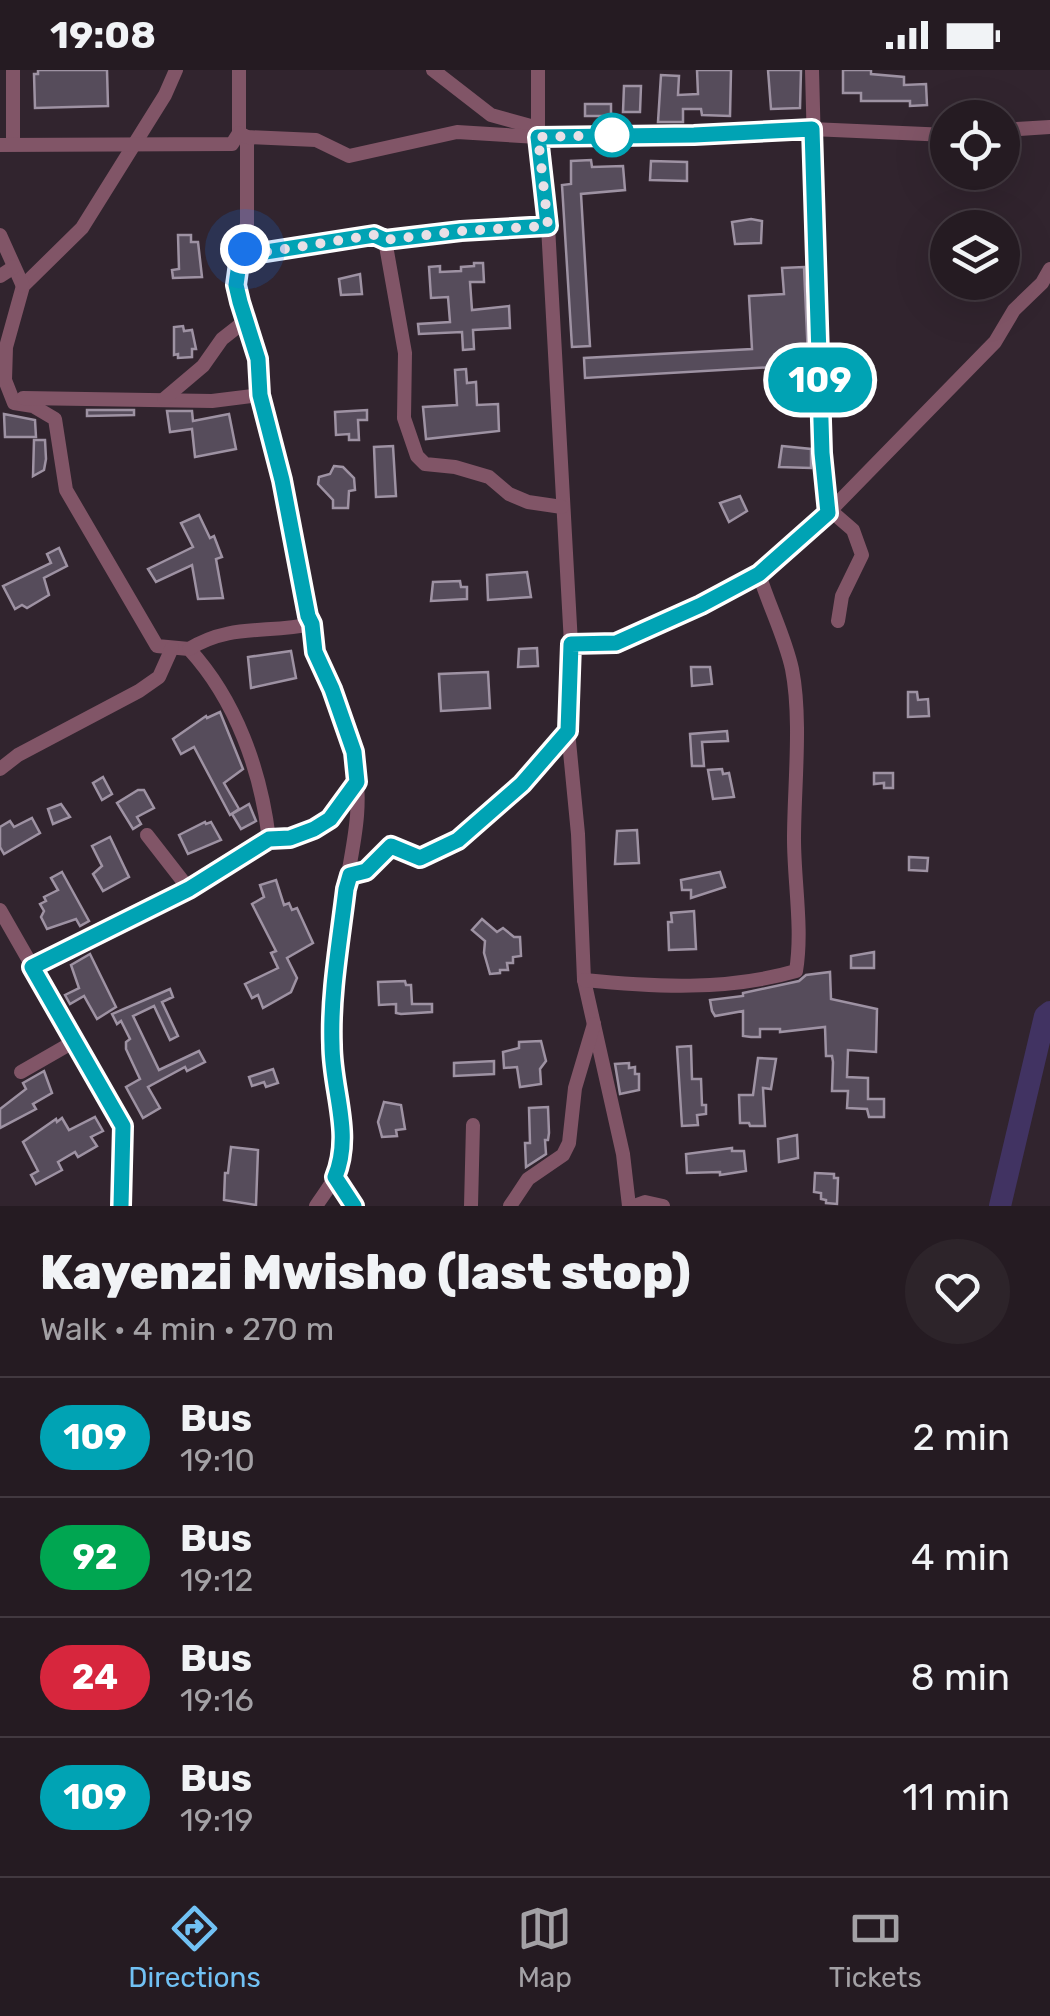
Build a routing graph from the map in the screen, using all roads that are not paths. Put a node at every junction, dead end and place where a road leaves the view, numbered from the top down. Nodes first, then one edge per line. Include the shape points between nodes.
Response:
1 (13, 70) edge
2 (176, 70) edge
3 (239, 70) edge
4 (433, 70) edge
5 (538, 70) edge
6 (812, 70) edge
7 (1050, 127) edge
8 (812, 129) junction
9 (1020, 129) edge
10 (538, 132) junction
11 (930, 133) edge
12 (243, 135) junction
13 (7, 144) edge
14 (132, 144) junction
15 (548, 226) junction
16 (0, 235) edge
17 (385, 240) junction
18 (240, 256) junction
19 (14, 268) junction
20 (1050, 269) edge
21 (0, 276) edge
22 (24, 286) junction
23 (245, 320) junction
24 (260, 395) junction
25 (12, 397) junction
26 (164, 399) junction
27 (562, 507) junction
28 (828, 513) junction
29 (759, 574) junction
30 (838, 621) dead end
31 (312, 624) junction
32 (571, 644) junction
33 (172, 648) junction
34 (189, 649) junction
35 (568, 731) junction
36 (0, 770) edge
37 (357, 782) junction
38 (147, 836) dead end
39 (269, 839) junction
40 (350, 875) junction
41 (189, 889) junction
42 (0, 910) edge
43 (32, 967) junction
44 (584, 980) junction
45 (594, 1023) junction
46 (74, 1041) junction
47 (21, 1072) dead end
48 (473, 1125) dead end
49 (335, 1177) junction
50 (121, 1206) edge
51 (316, 1206) edge
52 (354, 1206) edge
53 (471, 1206) edge
54 (510, 1206) edge
55 (631, 1206) edge
56 (663, 1206) edge

1 - 13 street
2 - 14 street
3 - 12 street
4 - 10 street via 491,115
5 - 10 street
6 - 8 street
7 - 9 street
8 - 10 street
8 - 11 street
8 - 28 street
10 - 12 street via 457,132 350,156 316,140
10 - 15 street
12 - 14 street via 232,144
12 - 18 street via 247,224
13 - 14 street
14 - 22 street via 82,228
15 - 17 street
15 - 27 street
16 - 19 street
17 - 18 street via 374,235
17 - 27 street via 404,353 404,418 417,456 425,464 489,476 528,502
18 - 23 street via 236,285
19 - 21 street
19 - 22 street
20 - 28 street via 995,342
22 - 25 street via 6,347
23 - 24 street via 258,359
23 - 26 street
24 - 26 street
24 - 31 street
25 - 26 street
25 - 33 street via 55,419 66,490 157,646
27 - 32 street
28 - 29 street
28 - 30 street via 854,530 861,550
29 - 32 street via 638,635
29 - 44 street via 793,676 796,970 719,984 647,987
31 - 34 street via 210,636
31 - 37 street via 315,652 354,752
32 - 35 street
33 - 34 street
33 - 36 street via 159,677
34 - 39 street via 248,745
35 - 40 street via 522,784 458,840 420,858 391,846 366,871
35 - 44 street
37 - 39 street via 330,819 290,838
37 - 40 street
38 - 41 street
39 - 41 street
40 - 49 street via 332,1046 343,1128
41 - 43 street
42 - 43 street
43 - 46 street
44 - 45 street
45 - 54 street via 575,1088 569,1143 563,1155 528,1179
45 - 55 street
46 - 47 street
46 - 50 street via 123,1126
48 - 53 street
49 - 51 street
49 - 52 street
55 - 56 street

